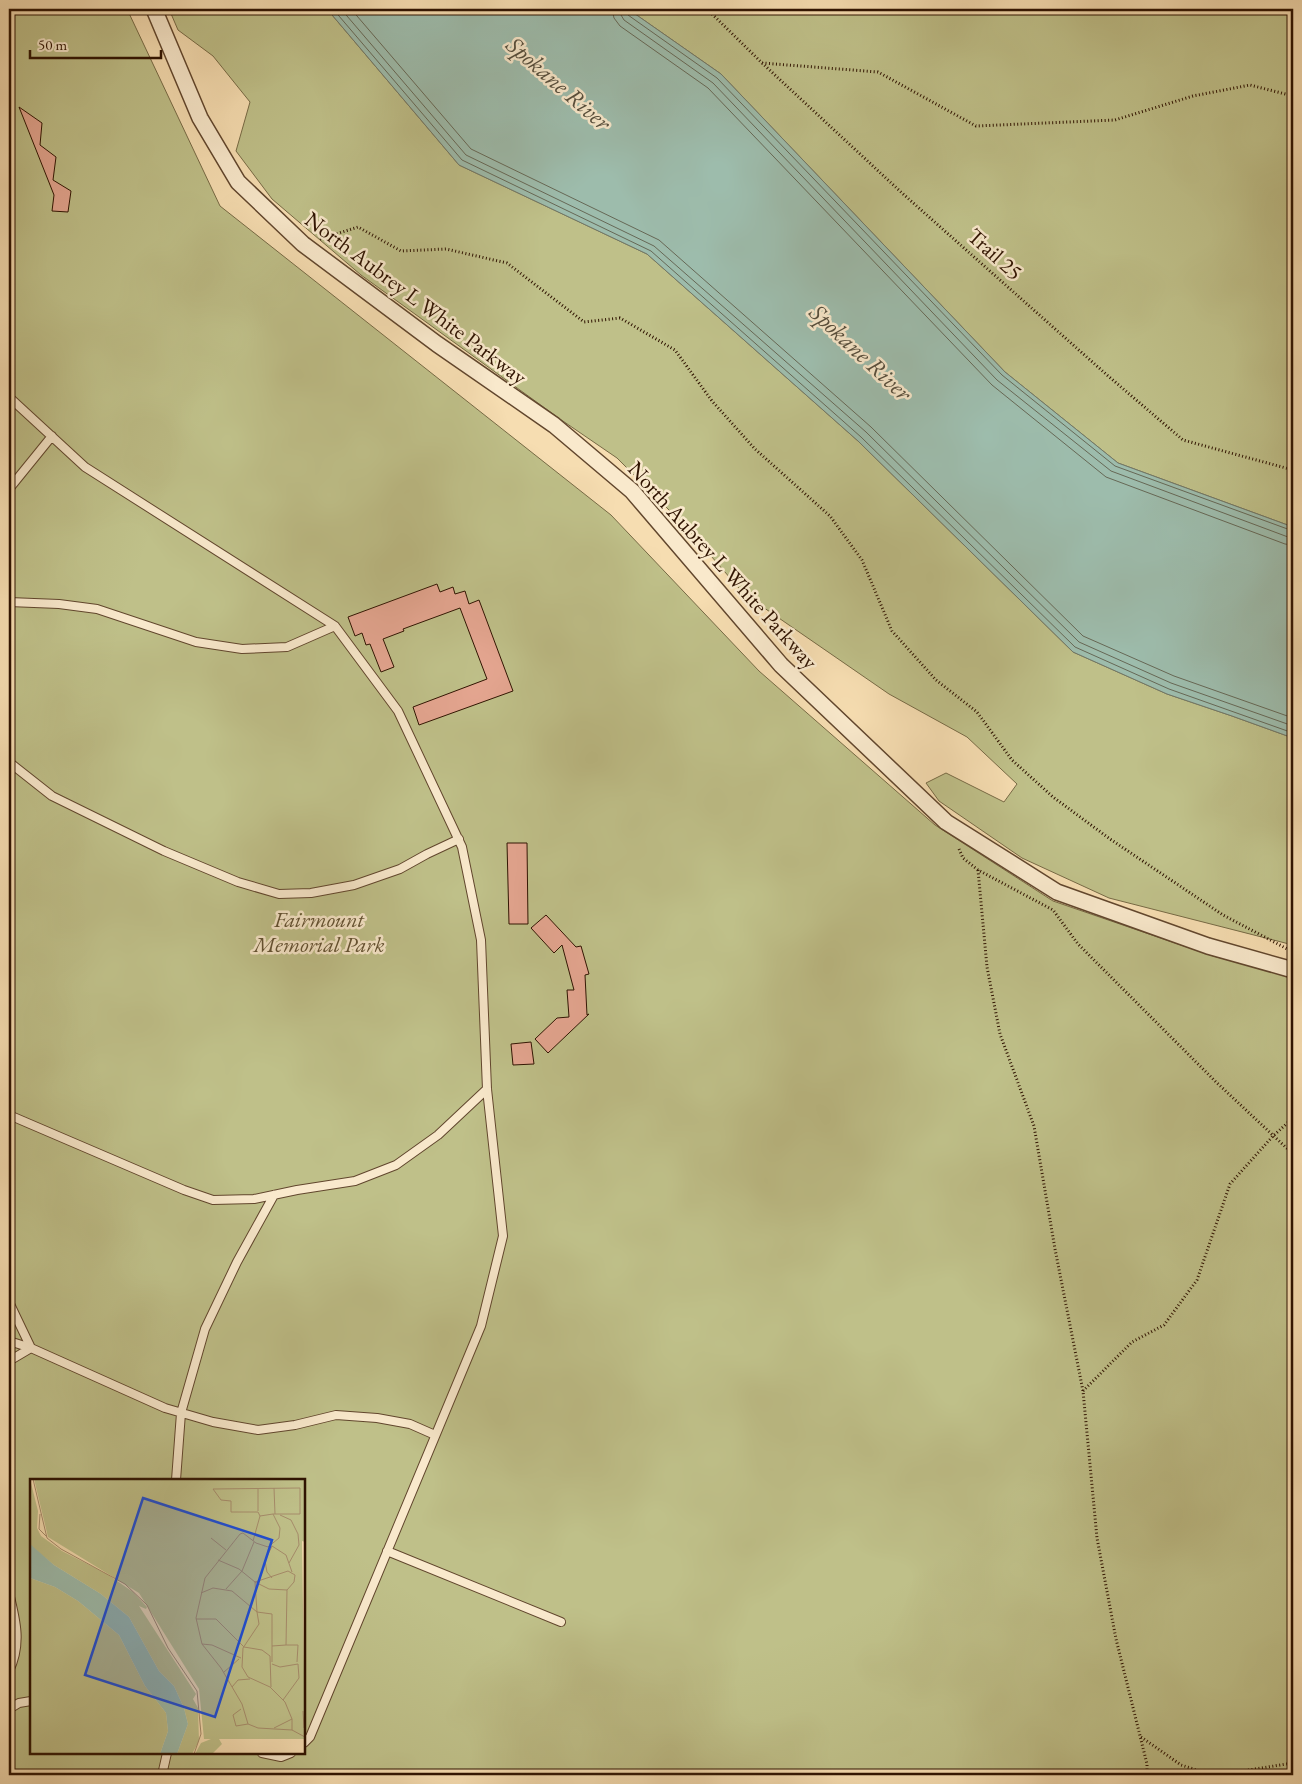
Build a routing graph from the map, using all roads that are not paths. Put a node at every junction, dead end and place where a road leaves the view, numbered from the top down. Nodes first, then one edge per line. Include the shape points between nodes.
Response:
1 (154, 9) edge
2 (9, 397) edge
3 (52, 436) junction
4 (9, 489) edge
5 (9, 602) edge
6 (335, 626) junction
7 (9, 762) edge
8 (459, 839) junction
9 (1293, 970) edge
10 (488, 1089) junction
11 (9, 1115) edge
12 (274, 1195) junction
13 (9, 1302) edge
14 (9, 1341) edge
15 (31, 1348) junction
16 (9, 1361) edge
17 (181, 1412) junction
18 (435, 1435) junction
19 (176, 1479) edge
20 (387, 1551) junction
21 (9, 1594) edge
22 (561, 1622) dead end
23 (9, 1671) edge
24 (30, 1701) edge
25 (9, 1709) edge
26 (305, 1742) edge
27 (167, 1754) edge
28 (267, 1754) edge
29 (288, 1754) edge
30 (162, 1775) edge

1 - 9 street, North Aubrey L White Parkway via 200,118 238,182 303,244 437,344 554,425 632,491 781,665 946,822 1057,892 1208,946
2 - 3 lane
3 - 4 lane
3 - 6 lane via 86,466
5 - 6 lane via 97,609 196,642 242,649 287,647
6 - 8 lane via 398,711
7 - 8 lane via 52,796 164,851 238,882 279,894 311,893 354,885 400,869
8 - 10 lane via 481,940
10 - 12 lane via 438,1135 396,1165 355,1181
10 - 18 lane via 503,1236 481,1326
11 - 12 lane via 214,1200
12 - 17 lane via 205,1329
13 - 15 lane
14 - 15 lane
15 - 16 lane
15 - 17 lane via 165,1408
17 - 18 lane via 258,1430 336,1415 360,1417 410,1424
17 - 19 lane
18 - 20 lane
20 - 22 lane
20 - 26 lane via 310,1737
21 - 23 lane via 17,1625 15,1659
24 - 25 lane
27 - 30 lane
28 - 29 lane via 281,1757

